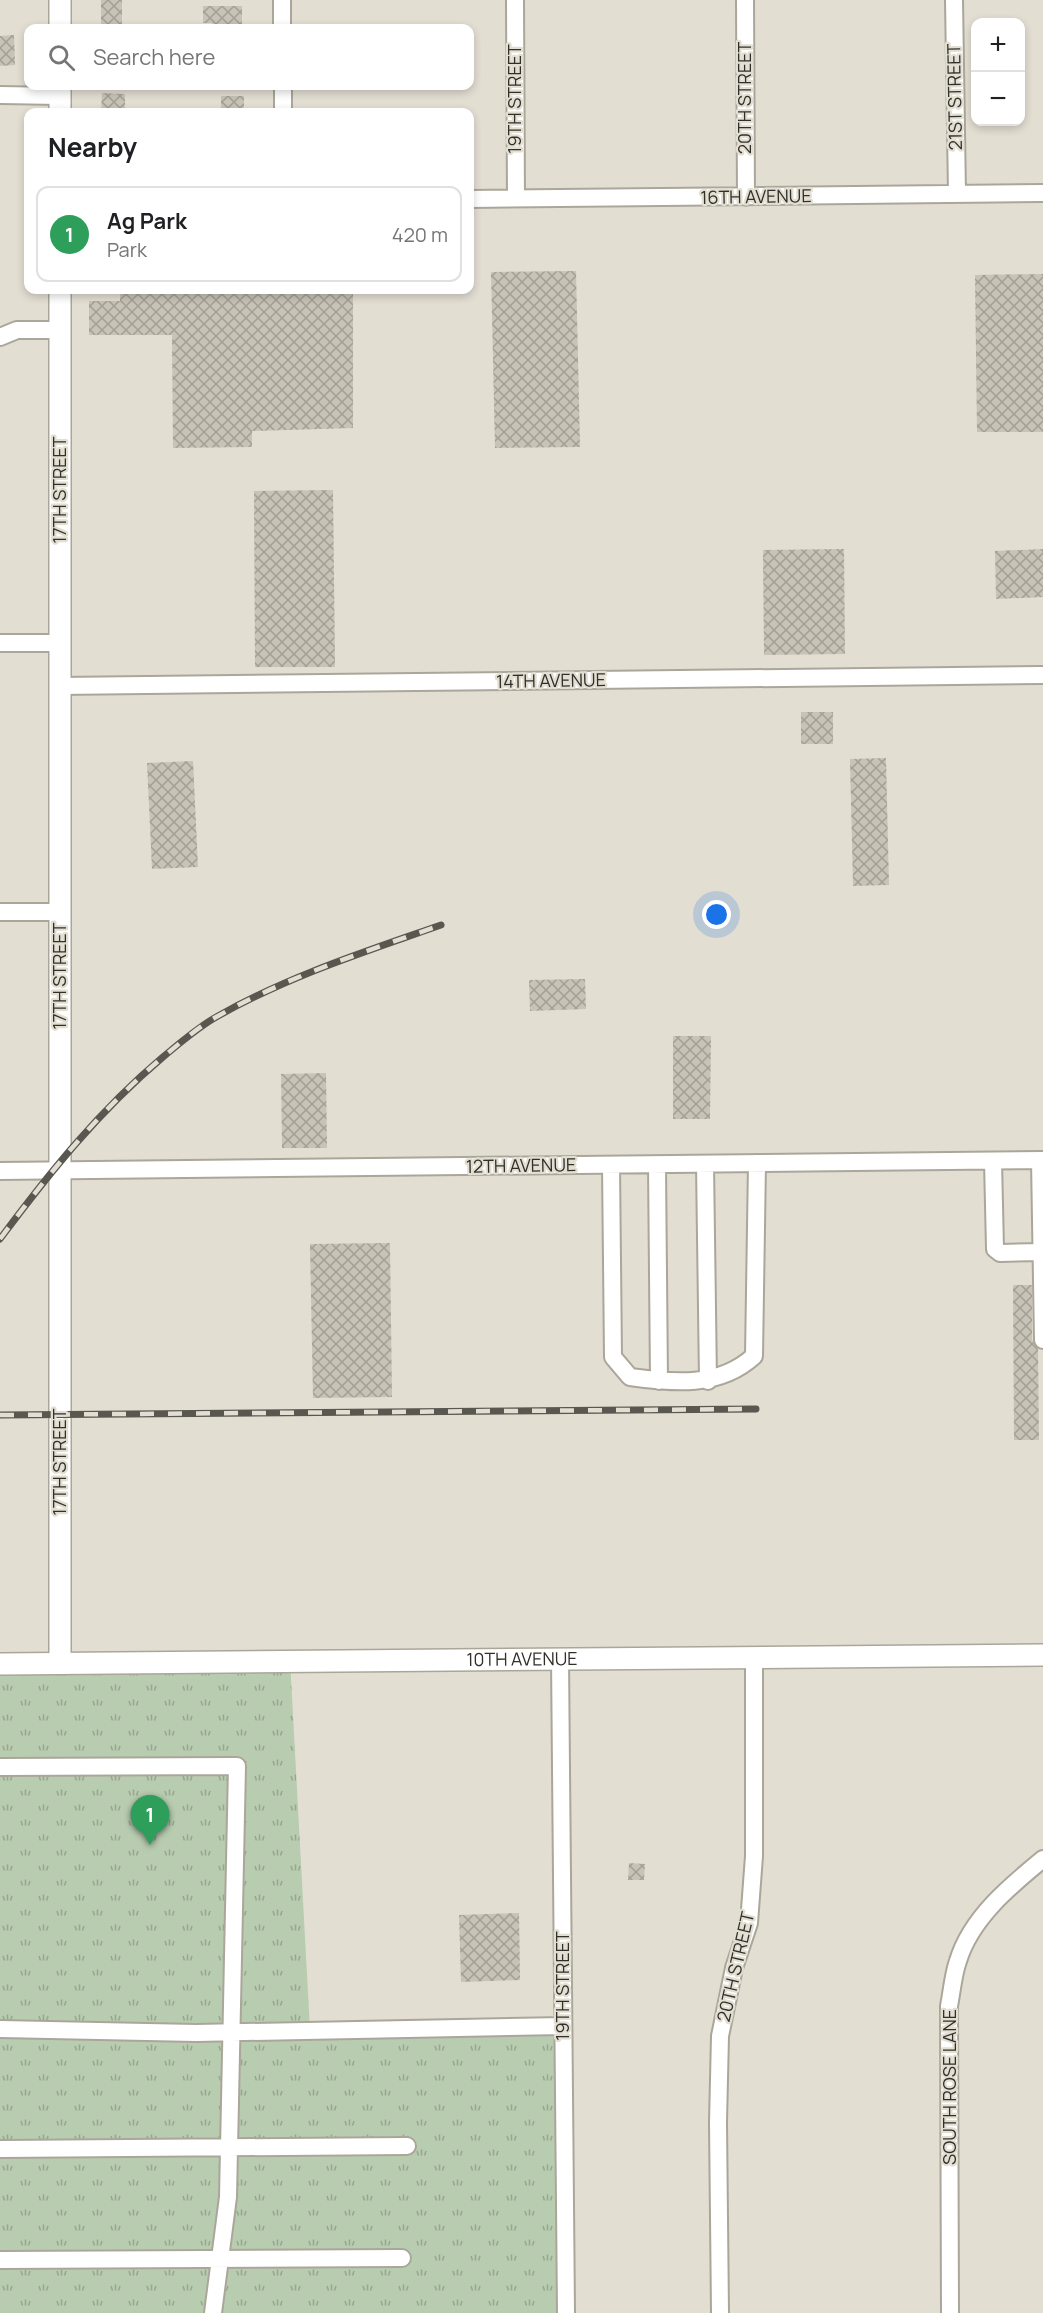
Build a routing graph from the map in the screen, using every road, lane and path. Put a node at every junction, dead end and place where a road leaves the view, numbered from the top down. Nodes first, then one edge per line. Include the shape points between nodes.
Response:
1 (60, 0) edge
2 (282, 0) edge
3 (515, 0) edge
4 (745, 0) edge
5 (954, 0) edge
6 (60, 24) edge
7 (282, 24) edge
8 (283, 90) edge
9 (0, 95) edge
10 (60, 98) edge
11 (283, 108) edge
12 (1043, 193) edge
13 (957, 194) junction
14 (746, 197) junction
15 (516, 198) junction
16 (474, 199) edge
17 (60, 294) edge
18 (60, 330) junction
19 (0, 337) edge
20 (0, 643) edge
21 (60, 643) junction
22 (1043, 675) edge
23 (60, 686) junction
24 (0, 912) edge
25 (60, 912) junction
26 (1042, 1160) edge
27 (993, 1161) junction
28 (757, 1163) junction
29 (705, 1164) junction
30 (610, 1165) junction
31 (657, 1165) junction
32 (0, 1172) edge
33 (60, 1172) junction
34 (1041, 1251) junction
35 (1043, 1340) edge
36 (659, 1381) junction
37 (708, 1381) junction
38 (1043, 1655) edge
39 (754, 1656) junction
40 (560, 1658) junction
41 (60, 1662) junction
42 (0, 1664) edge
43 (0, 1767) edge
44 (1043, 1859) edge
45 (563, 2026) junction
46 (0, 2029) edge
47 (231, 2032) junction
48 (407, 2146) dead end
49 (229, 2147) junction
50 (0, 2149) edge
51 (402, 2258) dead end
52 (220, 2259) junction
53 (0, 2260) edge
54 (213, 2313) edge
55 (566, 2313) edge
56 (720, 2313) edge
57 (950, 2313) edge

1 - 6 main road
2 - 7 street
3 - 15 street, 19TH STREET
4 - 14 street, 20TH STREET
5 - 13 street, 21ST STREET
8 - 11 street
9 - 10 street
12 - 13 street, 16TH AVENUE
13 - 14 street, 16TH AVENUE
14 - 15 street, 16TH AVENUE
15 - 16 street, 16TH AVENUE
17 - 18 main road, 17TH STREET
18 - 19 street via 17,330
18 - 21 main road, 17TH STREET
20 - 21 street
21 - 23 main road, 17TH STREET
22 - 23 street, 14TH AVENUE
23 - 25 main road, 17TH STREET
24 - 25 street
25 - 33 main road, 17TH STREET
26 - 27 street, 12TH AVENUE
26 - 34 street
27 - 28 street, 12TH AVENUE
27 - 34 street via 995,1249 1000,1253
28 - 29 street, 12TH AVENUE
28 - 37 street via 754,1356 743,1366
29 - 31 street, 12TH AVENUE
29 - 37 street
30 - 31 street, 12TH AVENUE
30 - 33 street, 12TH AVENUE
30 - 36 street via 613,1357 630,1377
31 - 36 street
32 - 33 street, 12TH AVENUE
33 - 41 main road, 17TH STREET
34 - 35 street
36 - 37 street
38 - 39 main road, 10TH AVENUE
39 - 40 main road, 10TH AVENUE
39 - 56 street, 20TH STREET via 754,1856 749,1923 734,1968 720,2036
40 - 41 main road, 10TH AVENUE
40 - 45 street, 19TH STREET
41 - 42 main road, 10TH AVENUE
43 - 47 street via 237,1766
44 - 57 street, SOUTH ROSE LANE via 974,1926 958,1960 949,2006
45 - 47 street
45 - 55 street, 19TH STREET
46 - 47 street
47 - 49 street
48 - 49 street
49 - 50 street
49 - 52 street via 228,2197
51 - 52 street
52 - 53 street
52 - 54 street

